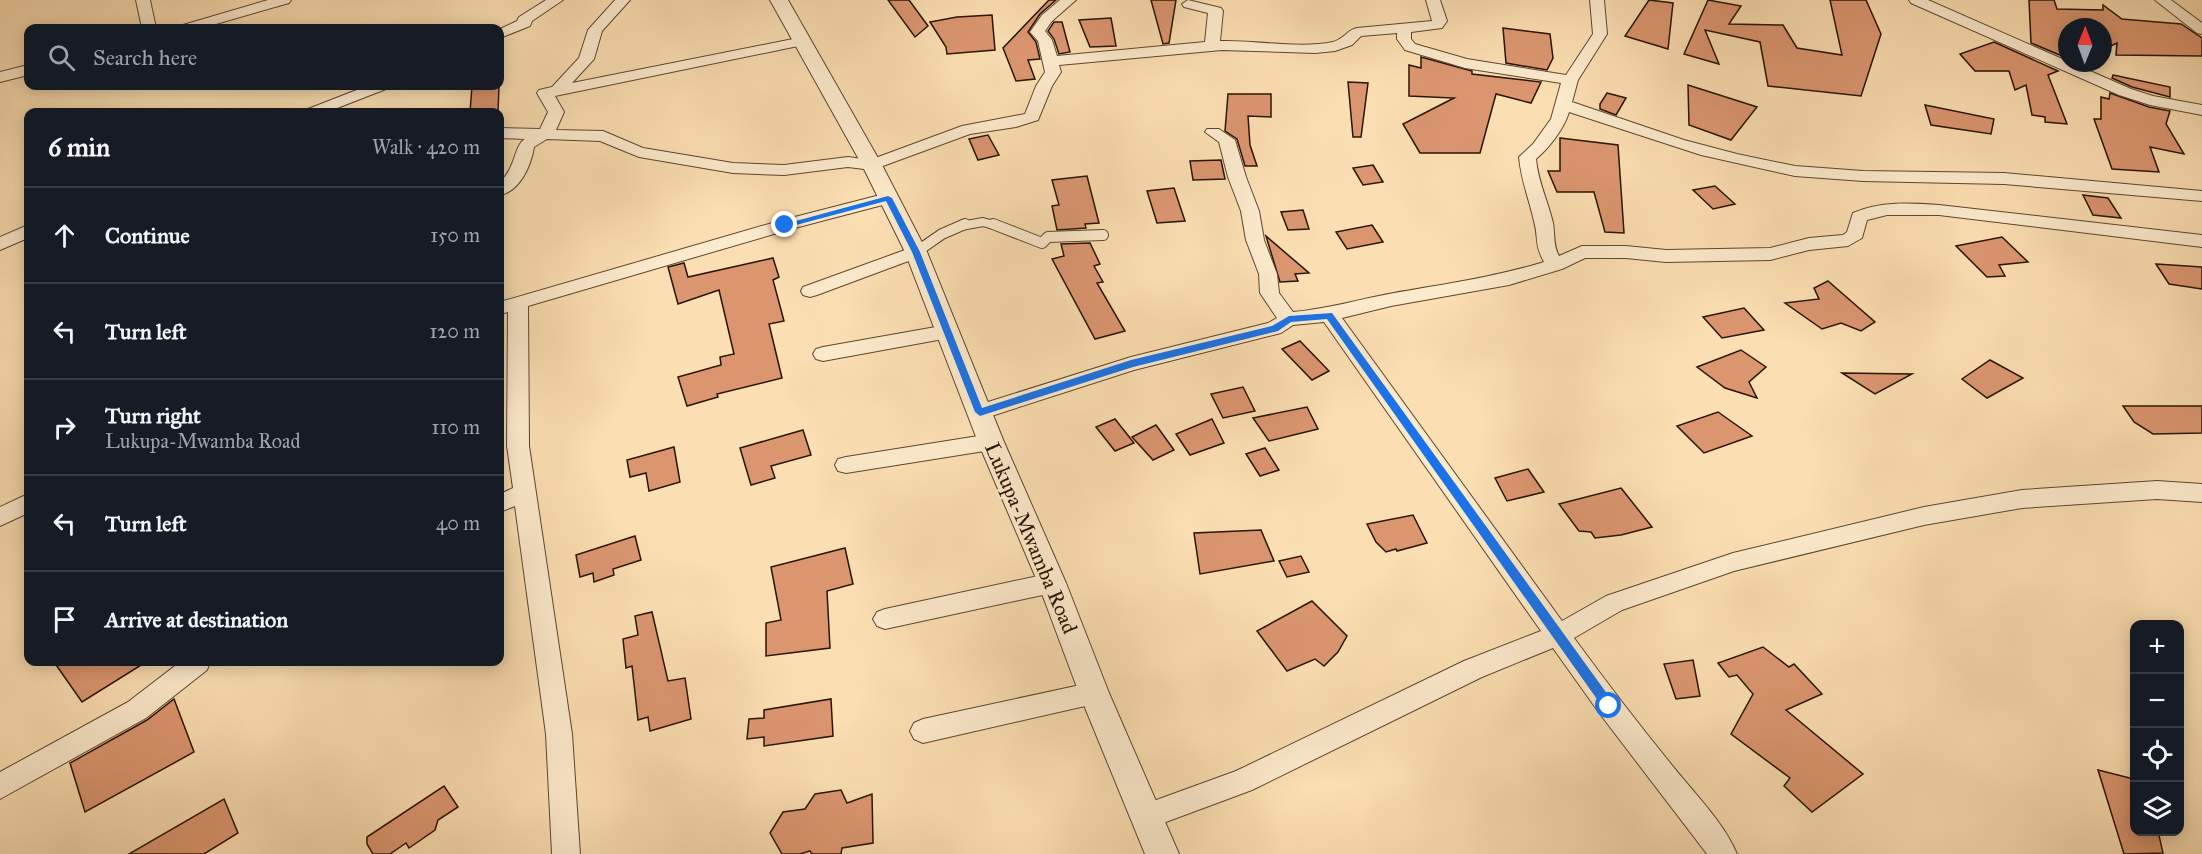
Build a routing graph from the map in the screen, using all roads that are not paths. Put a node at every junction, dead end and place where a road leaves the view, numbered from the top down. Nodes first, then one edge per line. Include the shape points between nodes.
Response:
1 (143, 0) edge
2 (284, 0) edge
3 (556, 0) edge
4 (623, 0) edge
5 (779, 0) edge
6 (1069, 0) edge
7 (1433, 0) edge
8 (1597, 0) edge
9 (1916, 0) edge
10 (2162, 0) edge
11 (1189, 4) dead end
12 (148, 24) edge
13 (202, 24) edge
14 (1404, 30) junction
15 (2202, 30) edge
16 (504, 32) edge
17 (802, 41) junction
18 (1212, 46) junction
19 (1051, 61) junction
20 (24, 71) edge
21 (0, 77) edge
22 (1570, 80) junction
23 (370, 90) edge
24 (556, 91) junction
25 (1565, 105) junction
26 (324, 108) edge
27 (2202, 110) edge
28 (1213, 132) dead end
29 (504, 133) edge
30 (546, 133) junction
31 (872, 165) junction
32 (504, 187) edge
33 (2202, 196) edge
34 (888, 198) junction
35 (24, 233) edge
36 (1103, 235) dead end
37 (2202, 241) edge
38 (0, 244) edge
39 (916, 252) junction
40 (1555, 265) junction
41 (810, 291) dead end
42 (509, 306) edge
43 (1329, 315) junction
44 (1289, 319) junction
45 (947, 332) junction
46 (823, 354) dead end
47 (980, 412) junction
48 (991, 442) junction
49 (846, 465) dead end
50 (525, 492) junction
51 (2202, 493) edge
52 (504, 501) edge
53 (24, 505) edge
54 (0, 517) edge
55 (1052, 582) junction
56 (885, 619) dead end
57 (1558, 635) junction
58 (193, 666) edge
59 (1094, 693) junction
60 (922, 731) dead end
61 (0, 786) edge
62 (1147, 816) junction
63 (566, 854) edge
64 (1162, 854) edge
65 (1723, 854) edge

1 - 12 street
2 - 13 street
3 - 16 street via 524,20 525,23
4 - 24 street via 595,30 586,59
5 - 17 street, Lukupa-Mwamba Road
6 - 19 street via 1037,32 1045,40
7 - 14 street via 1440,21 1437,25
8 - 22 street via 1600,34
9 - 27 street via 2125,92
10 - 15 street
11 - 18 street via 1216,11
14 - 18 street via 1357,32 1347,42 1325,47
14 - 22 street via 1410,47 1421,51 1489,68
17 - 24 street
17 - 31 street, Lukupa-Mwamba Road
18 - 19 street
19 - 31 street via 1053,72 1032,117 968,129
20 - 21 street
22 - 25 street
23 - 26 street
24 - 30 street via 545,93 556,112
25 - 33 street via 1694,150 1795,171 1896,178 2030,180
25 - 40 street via 1539,148 1527,157 1544,224 1545,247
28 - 44 street via 1227,140 1268,274 1270,296
29 - 30 street
30 - 31 street via 603,136 639,152 733,168 784,170 848,162
30 - 32 street via 526,145 524,162
31 - 34 street, Lukupa-Mwamba Road
34 - 39 street, Lukupa-Mwamba Road
34 - 42 street
35 - 38 street
36 - 39 lane via 1048,237 1042,243 992,223 966,224
37 - 40 street via 2016,217 1900,209 1868,211 1859,217 1856,234 1848,240 1770,254 1666,256 1582,252
39 - 41 street
39 - 45 street, Lukupa-Mwamba Road
40 - 43 street via 1509,279
42 - 50 street via 518,446
43 - 44 street
43 - 57 street
44 - 47 street via 1274,328 1131,364
45 - 46 street
45 - 47 street, Lukupa-Mwamba Road
47 - 48 street, Lukupa-Mwamba Road
48 - 49 street
48 - 55 street, Lukupa-Mwamba Road
50 - 52 street
50 - 63 street via 559,734
51 - 57 street via 2157,490 2022,499 1924,516 1733,562 1614,603
53 - 54 street
55 - 56 street
55 - 59 street, Lukupa-Mwamba Road
57 - 62 street via 1473,669 1243,781
57 - 65 street
58 - 61 street via 137,710
59 - 60 street
59 - 62 street, Lukupa-Mwamba Road
62 - 64 street, Lukupa-Mwamba Road

